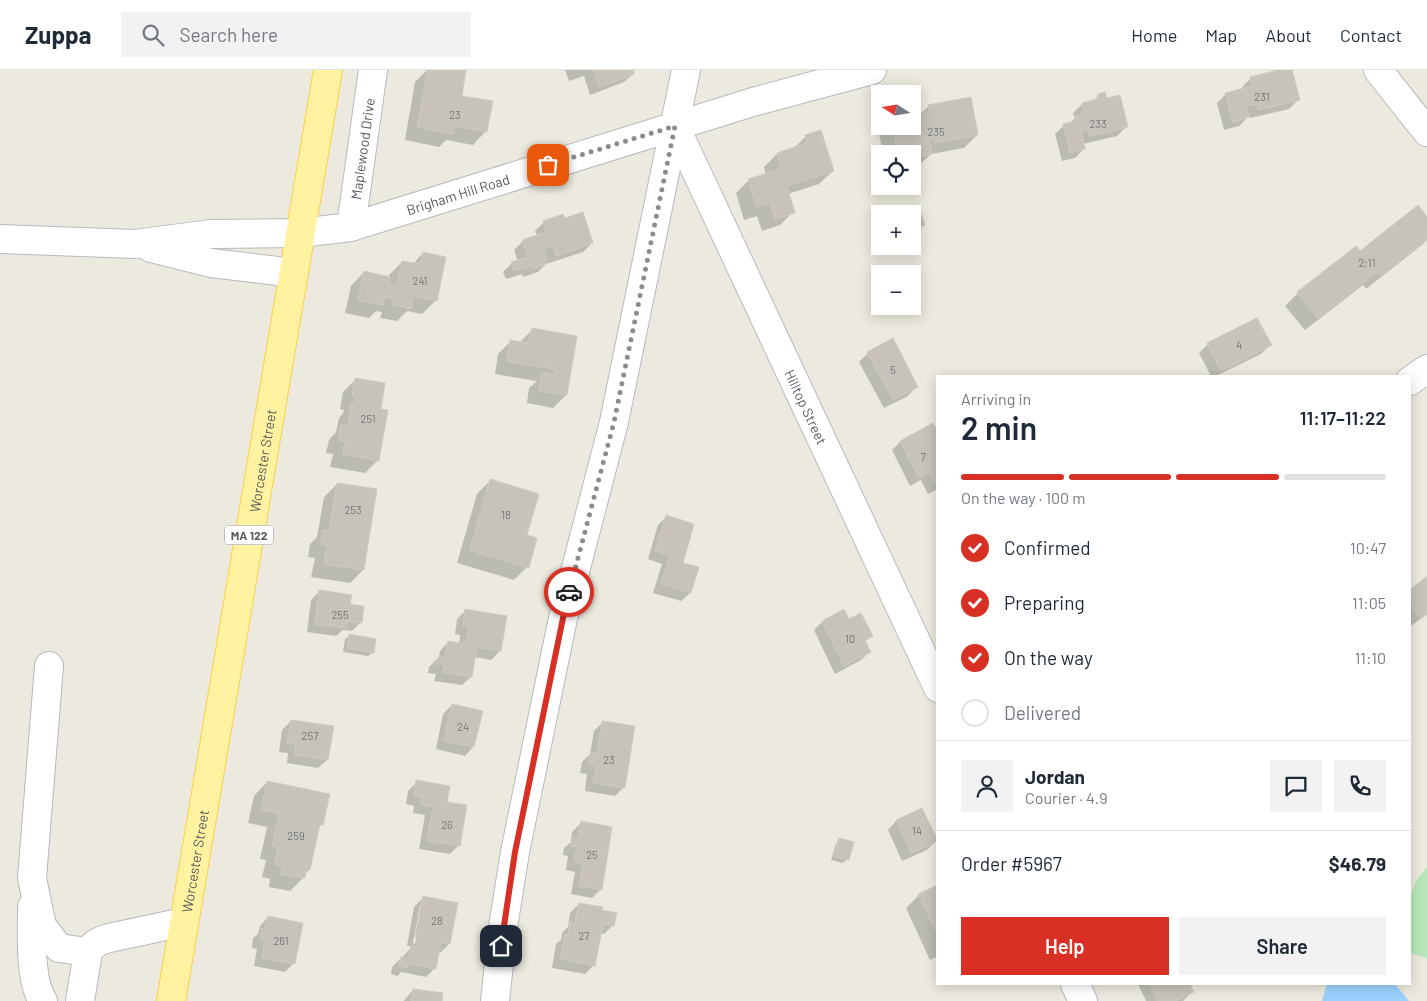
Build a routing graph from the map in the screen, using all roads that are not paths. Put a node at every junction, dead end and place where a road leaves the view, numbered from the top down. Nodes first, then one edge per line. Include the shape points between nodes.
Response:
1 (328, 70) edge
2 (373, 70) edge
3 (686, 70) edge
4 (872, 70) edge
5 (1378, 70) edge
6 (675, 126) junction
7 (1427, 132) edge
8 (351, 227) junction
9 (300, 233) junction
10 (0, 239) edge
11 (135, 244) junction
12 (294, 273) junction
13 (1427, 369) edge
14 (1411, 380) edge
15 (49, 666) dead end
16 (936, 684) edge
17 (32, 878) junction
18 (184, 922) junction
19 (88, 952) junction
20 (1075, 985) edge
21 (43, 1001) edge
22 (80, 1001) edge
23 (171, 1001) edge
24 (494, 1001) edge
25 (1083, 1001) edge

1 - 9 main road, Worcester Street / MA 122
2 - 8 street, Maplewood Drive
3 - 6 street
4 - 6 street, Brigham Hill Road
5 - 7 street
6 - 8 street, Brigham Hill Road
6 - 16 street, Hilltop Street
6 - 24 street via 614,422 559,637 515,852
8 - 9 street, Brigham Hill Road
9 - 11 street, Brigham Hill Road via 211,234
9 - 12 main road, Worcester Street / MA 122
10 - 11 street
11 - 12 street via 211,262
12 - 18 main road, Worcester Street / MA 122
13 - 14 street
15 - 17 street
17 - 19 street via 42,926 59,948
17 - 21 street via 32,948 36,983
18 - 19 street via 109,938 92,945
18 - 23 main road, Worcester Street / MA 122
19 - 22 street
20 - 25 street

